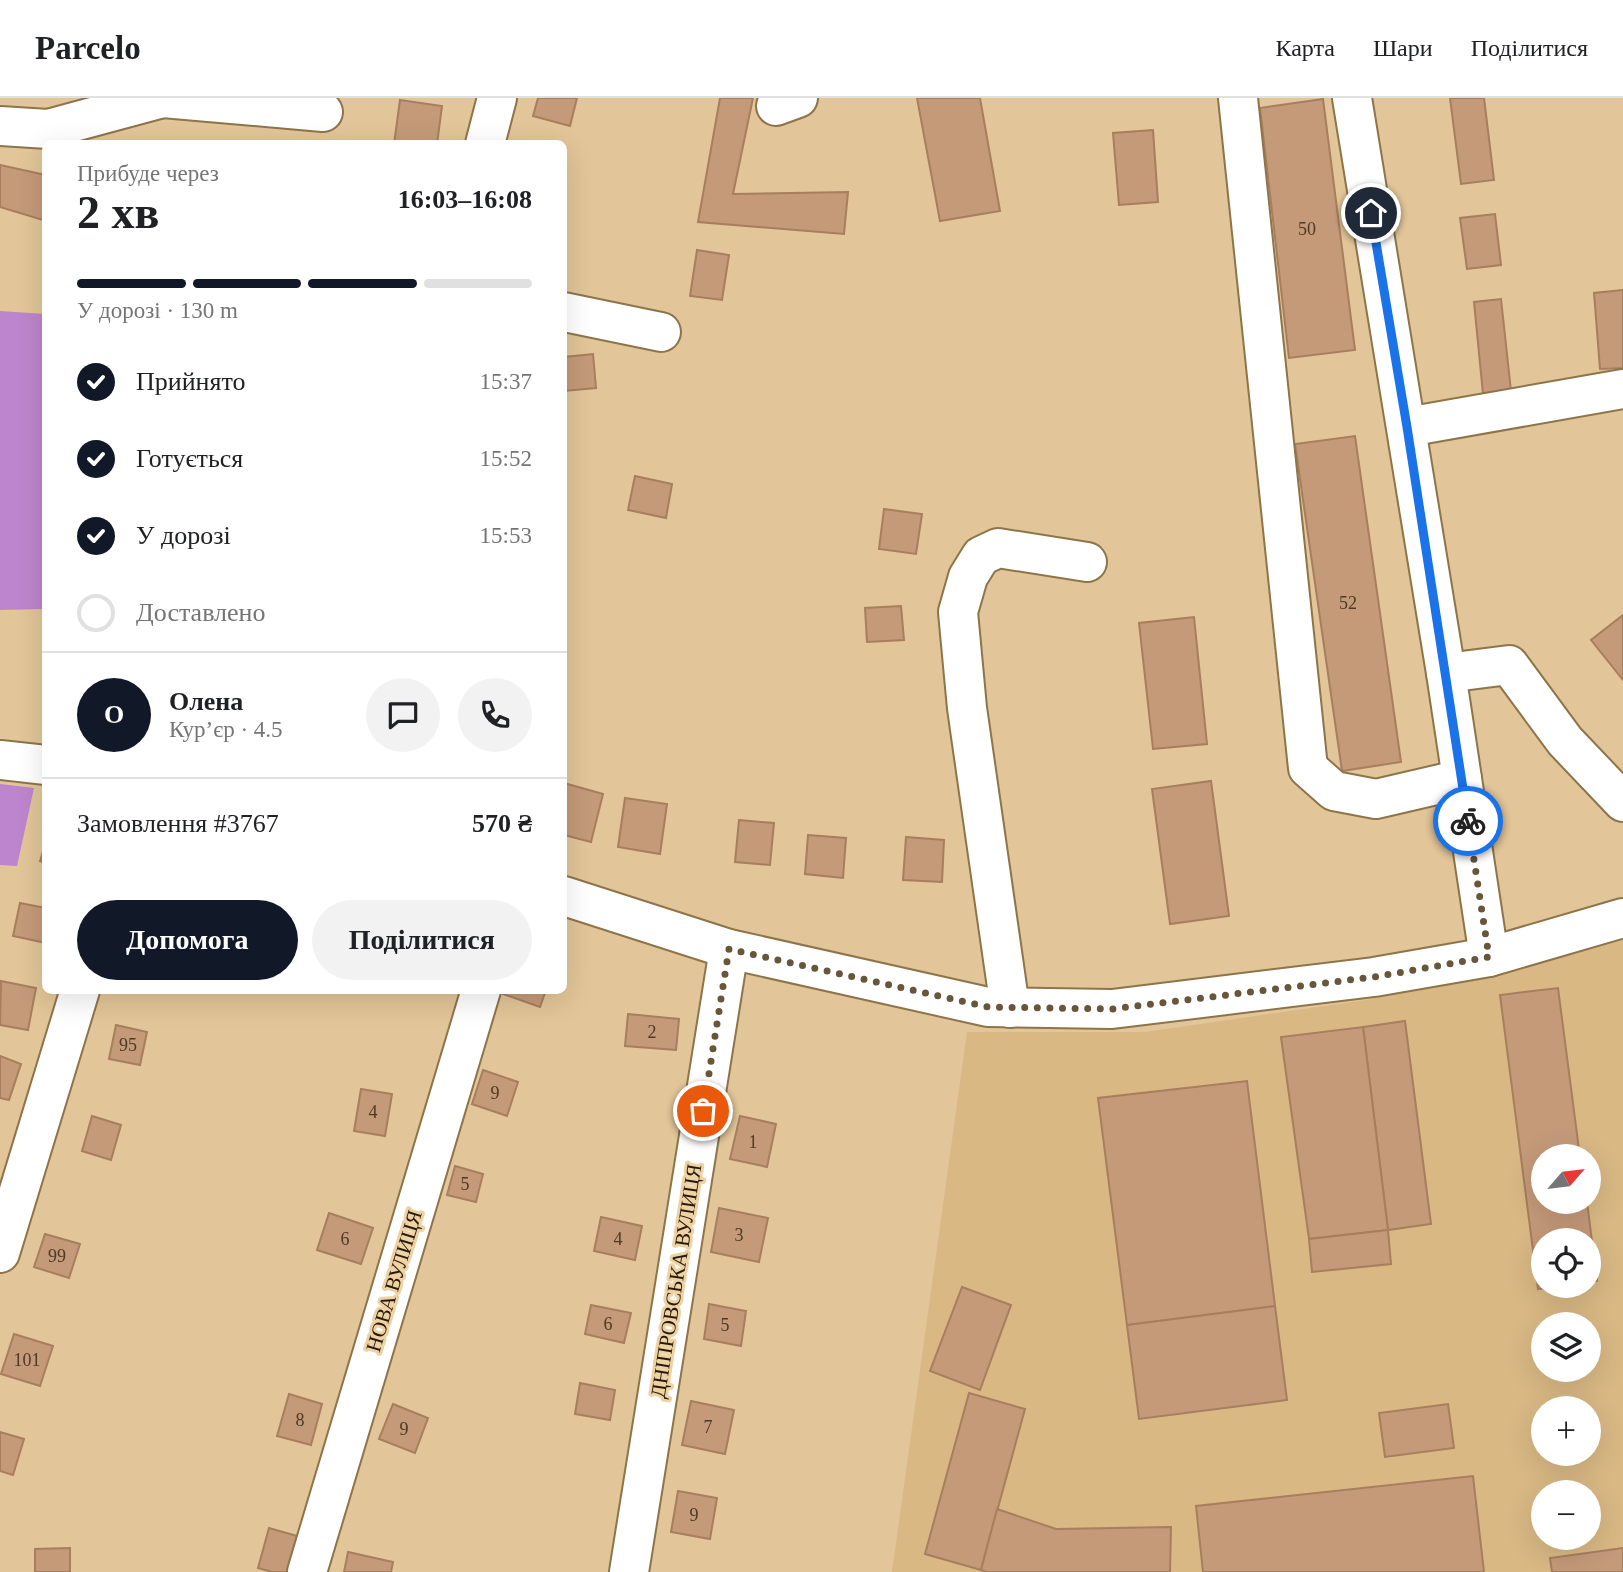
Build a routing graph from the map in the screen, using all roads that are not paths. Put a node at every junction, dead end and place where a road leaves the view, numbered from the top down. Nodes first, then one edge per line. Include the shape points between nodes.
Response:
1 (163, 98) edge
2 (497, 98) edge
3 (1238, 98) edge
4 (1352, 98) edge
5 (321, 118) edge
6 (0, 126) edge
7 (486, 140) edge
8 (567, 313) edge
9 (662, 332) dead end
10 (1623, 389) edge
11 (1407, 427) junction
12 (1087, 562) dead end
13 (1446, 673) junction
14 (0, 760) edge
15 (42, 765) edge
16 (1462, 779) junction
17 (1623, 802) edge
18 (567, 897) edge
19 (1623, 918) edge
20 (729, 949) junction
21 (1489, 957) junction
22 (79, 994) edge
23 (480, 994) edge
24 (1010, 1008) junction
25 (0, 1253) edge
26 (307, 1572) edge
27 (629, 1572) edge

1 - 5 street
1 - 6 street via 48,129
2 - 7 street
3 - 16 street via 1308,768 1334,792 1376,799
4 - 11 street
8 - 9 street
10 - 11 street
11 - 13 street
12 - 24 street via 998,548 981,556 968,577 958,612 967,708
13 - 16 street
13 - 17 street via 1509,665 1565,741
14 - 15 street
16 - 21 street
18 - 20 street
19 - 21 street
20 - 24 street via 988,1007
20 - 27 street, ДНІПРОВСЬКА ВУЛИЦЯ
21 - 24 street via 1374,977 1112,1009
22 - 25 street
23 - 26 street, НОВА ВУЛИЦЯ

